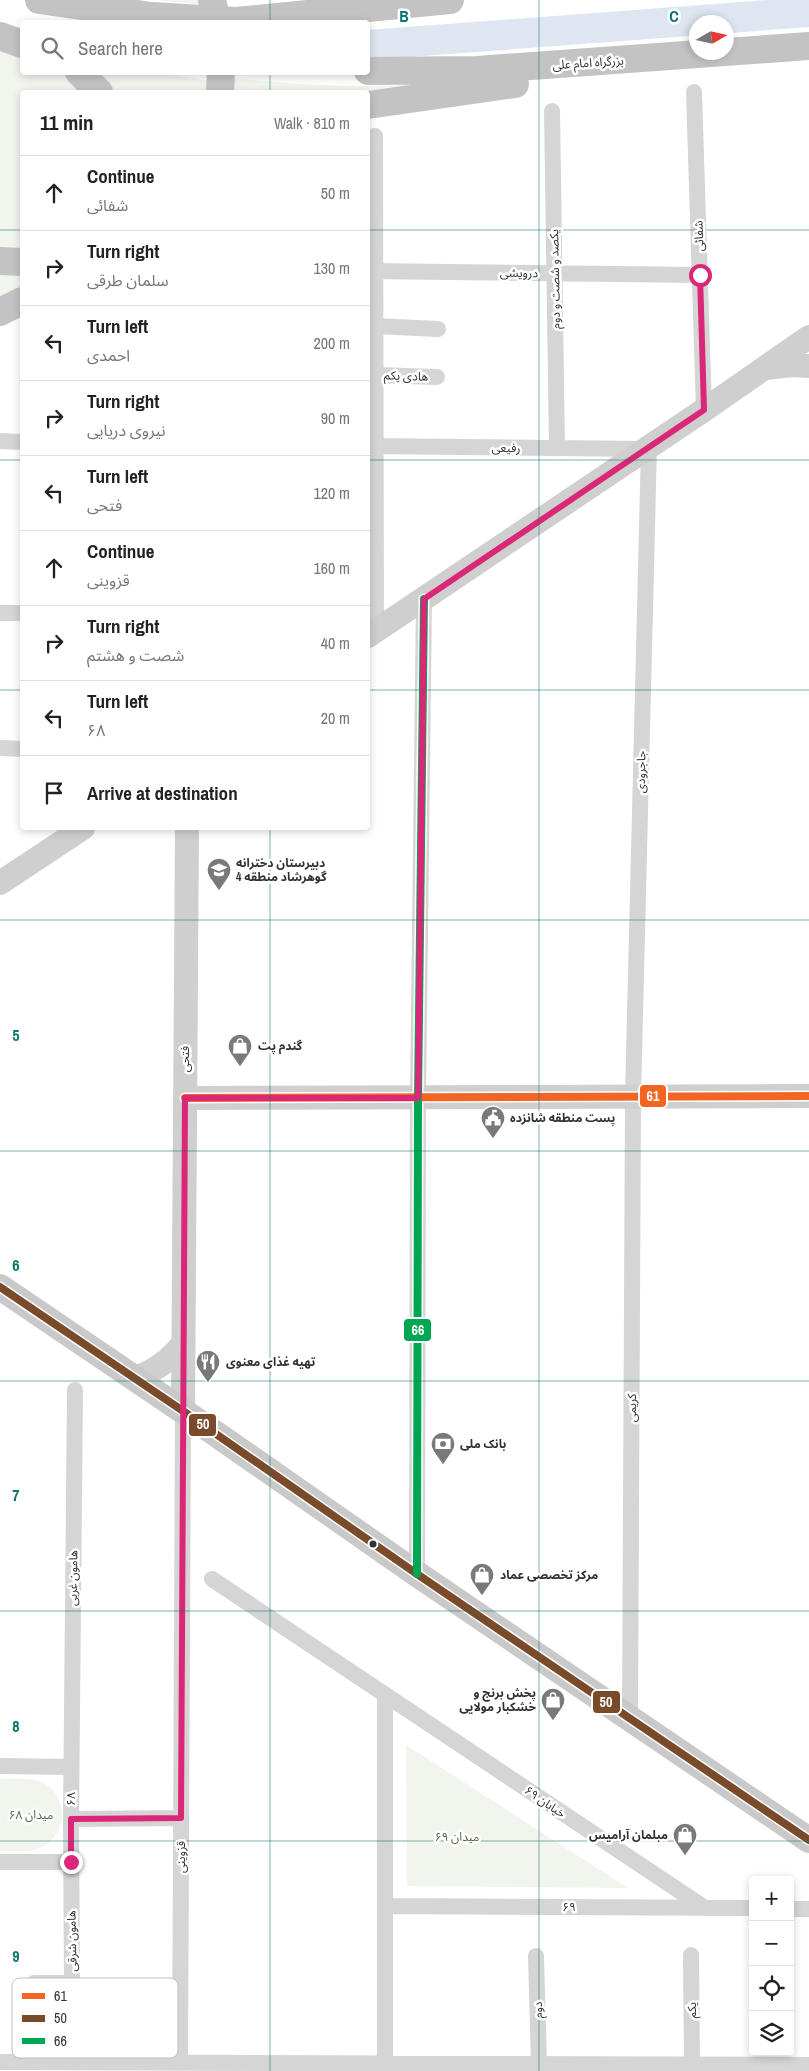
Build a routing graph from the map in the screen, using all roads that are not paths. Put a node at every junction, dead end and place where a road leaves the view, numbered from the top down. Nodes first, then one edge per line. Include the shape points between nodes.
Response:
1 (39, 0) edge
2 (212, 0) edge
3 (450, 0) edge
4 (217, 20) edge
5 (219, 20) edge
6 (246, 20) edge
7 (0, 31) edge
8 (20, 35) edge
9 (0, 36) edge
10 (20, 43) edge
11 (809, 46) edge
12 (645, 59) junction
13 (370, 71) edge
14 (82, 75) edge
15 (97, 90) edge
16 (694, 92) dead end
17 (370, 105) edge
18 (552, 111) dead end
19 (375, 136) dead end
20 (0, 261) edge
21 (20, 262) edge
22 (371, 271) edge
23 (555, 274) junction
24 (700, 275) junction
25 (20, 303) edge
26 (20, 304) edge
27 (0, 312) edge
28 (0, 319) edge
29 (375, 326) junction
30 (438, 329) dead end
31 (809, 336) edge
32 (809, 366) edge
33 (766, 368) junction
34 (376, 375) junction
35 (437, 377) dead end
36 (704, 410) junction
37 (0, 442) edge
38 (20, 442) edge
39 (371, 446) edge
40 (557, 448) junction
41 (647, 448) junction
42 (424, 599) junction
43 (0, 613) edge
44 (20, 613) edge
45 (372, 634) edge
46 (0, 748) edge
47 (20, 749) edge
48 (80, 830) edge
49 (186, 830) edge
50 (0, 883) edge
51 (809, 1096) edge
52 (633, 1097) junction
53 (185, 1098) junction
54 (418, 1098) junction
55 (0, 1287) edge
56 (183, 1343) junction
57 (135, 1378) junction
58 (75, 1390) dead end
59 (183, 1411) junction
60 (417, 1574) junction
61 (212, 1579) dead end
62 (385, 1696) junction
63 (630, 1718) junction
64 (0, 1766) edge
65 (71, 1767) junction
66 (181, 1818) junction
67 (71, 1819) junction
68 (809, 1840) edge
69 (0, 1862) edge
70 (71, 1862) junction
71 (385, 1906) junction
72 (704, 1908) junction
73 (749, 1908) edge
74 (794, 1909) edge
75 (809, 1909) edge
76 (692, 1954) dead end
77 (536, 1956) dead end
78 (72, 1978) edge
79 (0, 2062) edge
80 (385, 2063) junction
81 (539, 2064) junction
82 (692, 2065) junction
83 (809, 2065) edge
84 (180, 2067) edge
85 (507, 2067) edge

1 - 5 highway via 151,16
2 - 4 highway, bridge
3 - 6 highway
7 - 8 highway
9 - 10 highway
11 - 12 highway, بزرگراه امام علی
12 - 13 highway, بزرگراه امام علی via 477,70
12 - 17 highway via 524,83
14 - 15 highway
16 - 24 street, شفائی
18 - 23 street, یکصد و شصت و دوم
19 - 22 street
20 - 21 highway
22 - 23 street, درویشی
22 - 29 street
23 - 24 street, درویشی
23 - 40 street, یکصد و شصت و دوم
24 - 36 street, شفائی
25 - 27 highway
26 - 28 main road
29 - 30 street
29 - 34 street
31 - 33 main road
32 - 33 main road
33 - 36 main road
34 - 35 street, هادی یکم
34 - 39 street
36 - 41 main road
37 - 38 street
39 - 40 street, رفیعی
39 - 45 street
40 - 41 street, رفیعی
41 - 42 main road
41 - 52 street, جاجرودی
42 - 45 main road
42 - 54 street
43 - 44 street
46 - 47 street
48 - 50 main road
49 - 53 main road, فتحی
51 - 52 main road
52 - 54 main road
52 - 63 street, کریمی
53 - 54 main road
53 - 56 main road, فتحی
54 - 60 street
55 - 57 main road
56 - 57 main road via 161,1366
56 - 59 main road, فتحی
57 - 59 main road
58 - 65 street, هامون غربی
59 - 60 main road
59 - 66 street, قزوینی
60 - 63 main road
61 - 62 street, خیابان ۶۹
62 - 71 street
62 - 72 street, خیابان ۶۹
63 - 68 main road
64 - 65 street
65 - 67 street, ۶۸
66 - 67 street
66 - 84 street, قزوینی
67 - 70 street, ۶۸
69 - 70 street
70 - 78 street, هامون شرقی
71 - 72 street, ۶۹
71 - 80 street
72 - 73 street, ۶۹
74 - 75 street
76 - 82 street, یکم
77 - 81 street, دوم
79 - 84 street
80 - 84 street
80 - 85 street
81 - 82 street
81 - 85 street
82 - 83 street

